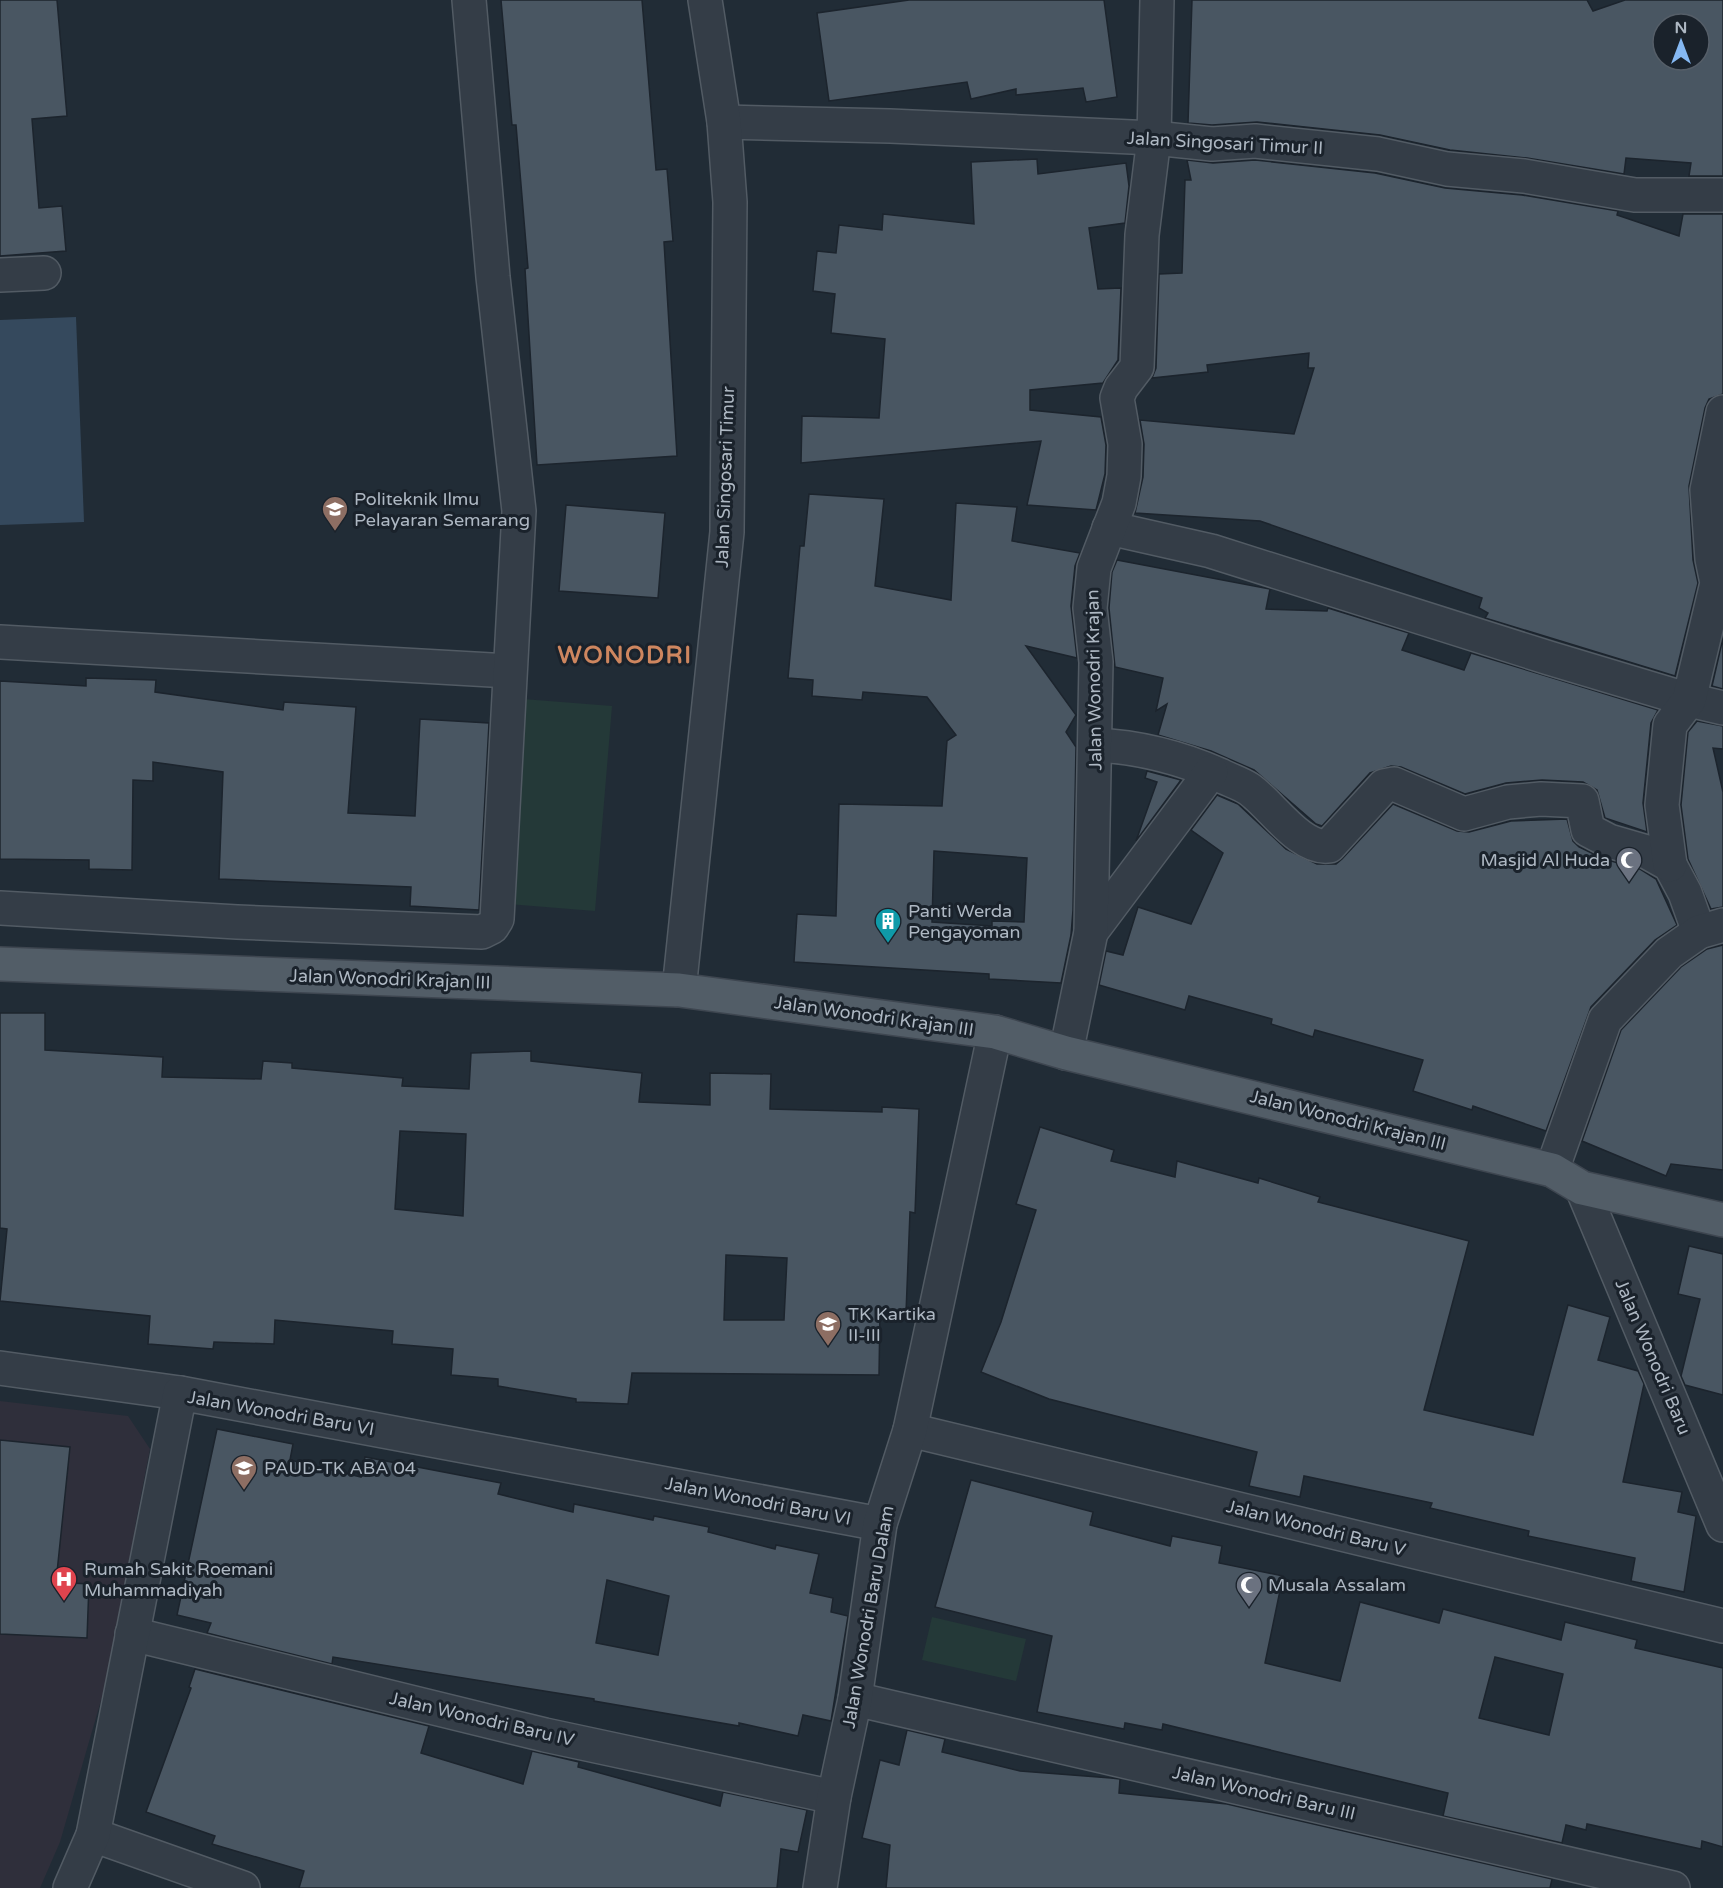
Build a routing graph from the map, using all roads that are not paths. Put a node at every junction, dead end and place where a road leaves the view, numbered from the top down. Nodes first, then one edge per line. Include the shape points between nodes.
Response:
1 (469, 0) edge
2 (705, 0) edge
3 (1157, 0) edge
4 (724, 122) junction
5 (1154, 138) junction
6 (1723, 195) edge
7 (44, 273) dead end
8 (0, 275) edge
9 (1723, 412) edge
10 (1109, 528) junction
11 (0, 642) edge
12 (509, 671) junction
13 (1689, 700) junction
14 (1723, 708) edge
15 (1096, 745) junction
16 (1211, 772) junction
17 (1670, 865) junction
18 (0, 908) edge
19 (1711, 928) edge
20 (1091, 932) junction
21 (0, 964) edge
22 (679, 990) junction
23 (995, 1032) junction
24 (1066, 1053) junction
25 (1552, 1170) junction
26 (1582, 1188) junction
27 (1723, 1220) edge
28 (0, 1368) edge
29 (180, 1393) junction
30 (910, 1430) junction
31 (880, 1524) junction
32 (1723, 1525) edge
33 (1723, 1626) edge
34 (132, 1634) junction
35 (855, 1699) junction
36 (834, 1797) junction
37 (93, 1835) junction
38 (70, 1888) edge
39 (243, 1888) edge
40 (820, 1888) edge
41 (1673, 1888) edge

1 - 12 street via 493,277 519,511
2 - 4 street, Jalan Singosari Timur
3 - 5 street, Jalan Wonodri Krajan
4 - 5 street, Jalan Singosari Timur II
4 - 22 street, Jalan Singosari Timur via 730,202 727,532
5 - 6 street, Jalan Singosari Timur II via 1212,144 1255,141 1378,153 1447,169 1524,176 1635,195
5 - 10 street, Jalan Wonodri Krajan via 1142,235 1137,367 1117,398 1125,444 1124,476
7 - 8 street
9 - 13 street via 1707,490 1717,583
10 - 13 street via 1210,551
10 - 15 street, Jalan Wonodri Krajan via 1094,568 1090,608 1096,662
11 - 12 street
12 - 18 street via 497,919 482,932
13 - 14 street
13 - 17 street via 1670,725 1662,806
15 - 16 street via 1133,747 1192,762
15 - 20 street, Jalan Wonodri Krajan
16 - 17 street via 1248,788 1302,838 1317,846 1329,846 1384,786 1394,784 1464,814 1508,802 1582,801 1588,830
16 - 20 street
17 - 19 street
19 - 25 street via 1669,953 1605,1020
20 - 24 street, Jalan Wonodri Krajan
21 - 22 main road, Jalan Wonodri Krajan III
22 - 23 main road, Jalan Wonodri Krajan III
23 - 24 main road, Jalan Wonodri Krajan III
23 - 30 street, Jalan Wonodri Baru Dalam
24 - 25 main road, Jalan Wonodri Krajan III
25 - 26 main road, Jalan Wonodri Krajan III
26 - 27 main road, Jalan Wonodri Krajan III
26 - 32 street, Jalan Wonodri Baru
28 - 29 street
29 - 31 street, Jalan Wonodri Baru VI
29 - 34 street, Jalan Wonodri Baru VI
30 - 31 street, Jalan Wonodri Baru Dalam
30 - 33 street, Jalan Wonodri Baru V
31 - 35 street, Jalan Wonodri Baru Dalam
34 - 36 street, Jalan Wonodri Baru IV via 545,1735
34 - 37 street, Jalan Wonodri Baru VI
35 - 36 street, Jalan Wonodri Baru Dalam
35 - 41 street, Jalan Wonodri Baru III
36 - 40 street, Jalan Wonodri Baru Dalam
37 - 38 street, Jalan Wonodri Baru VI
37 - 39 street

